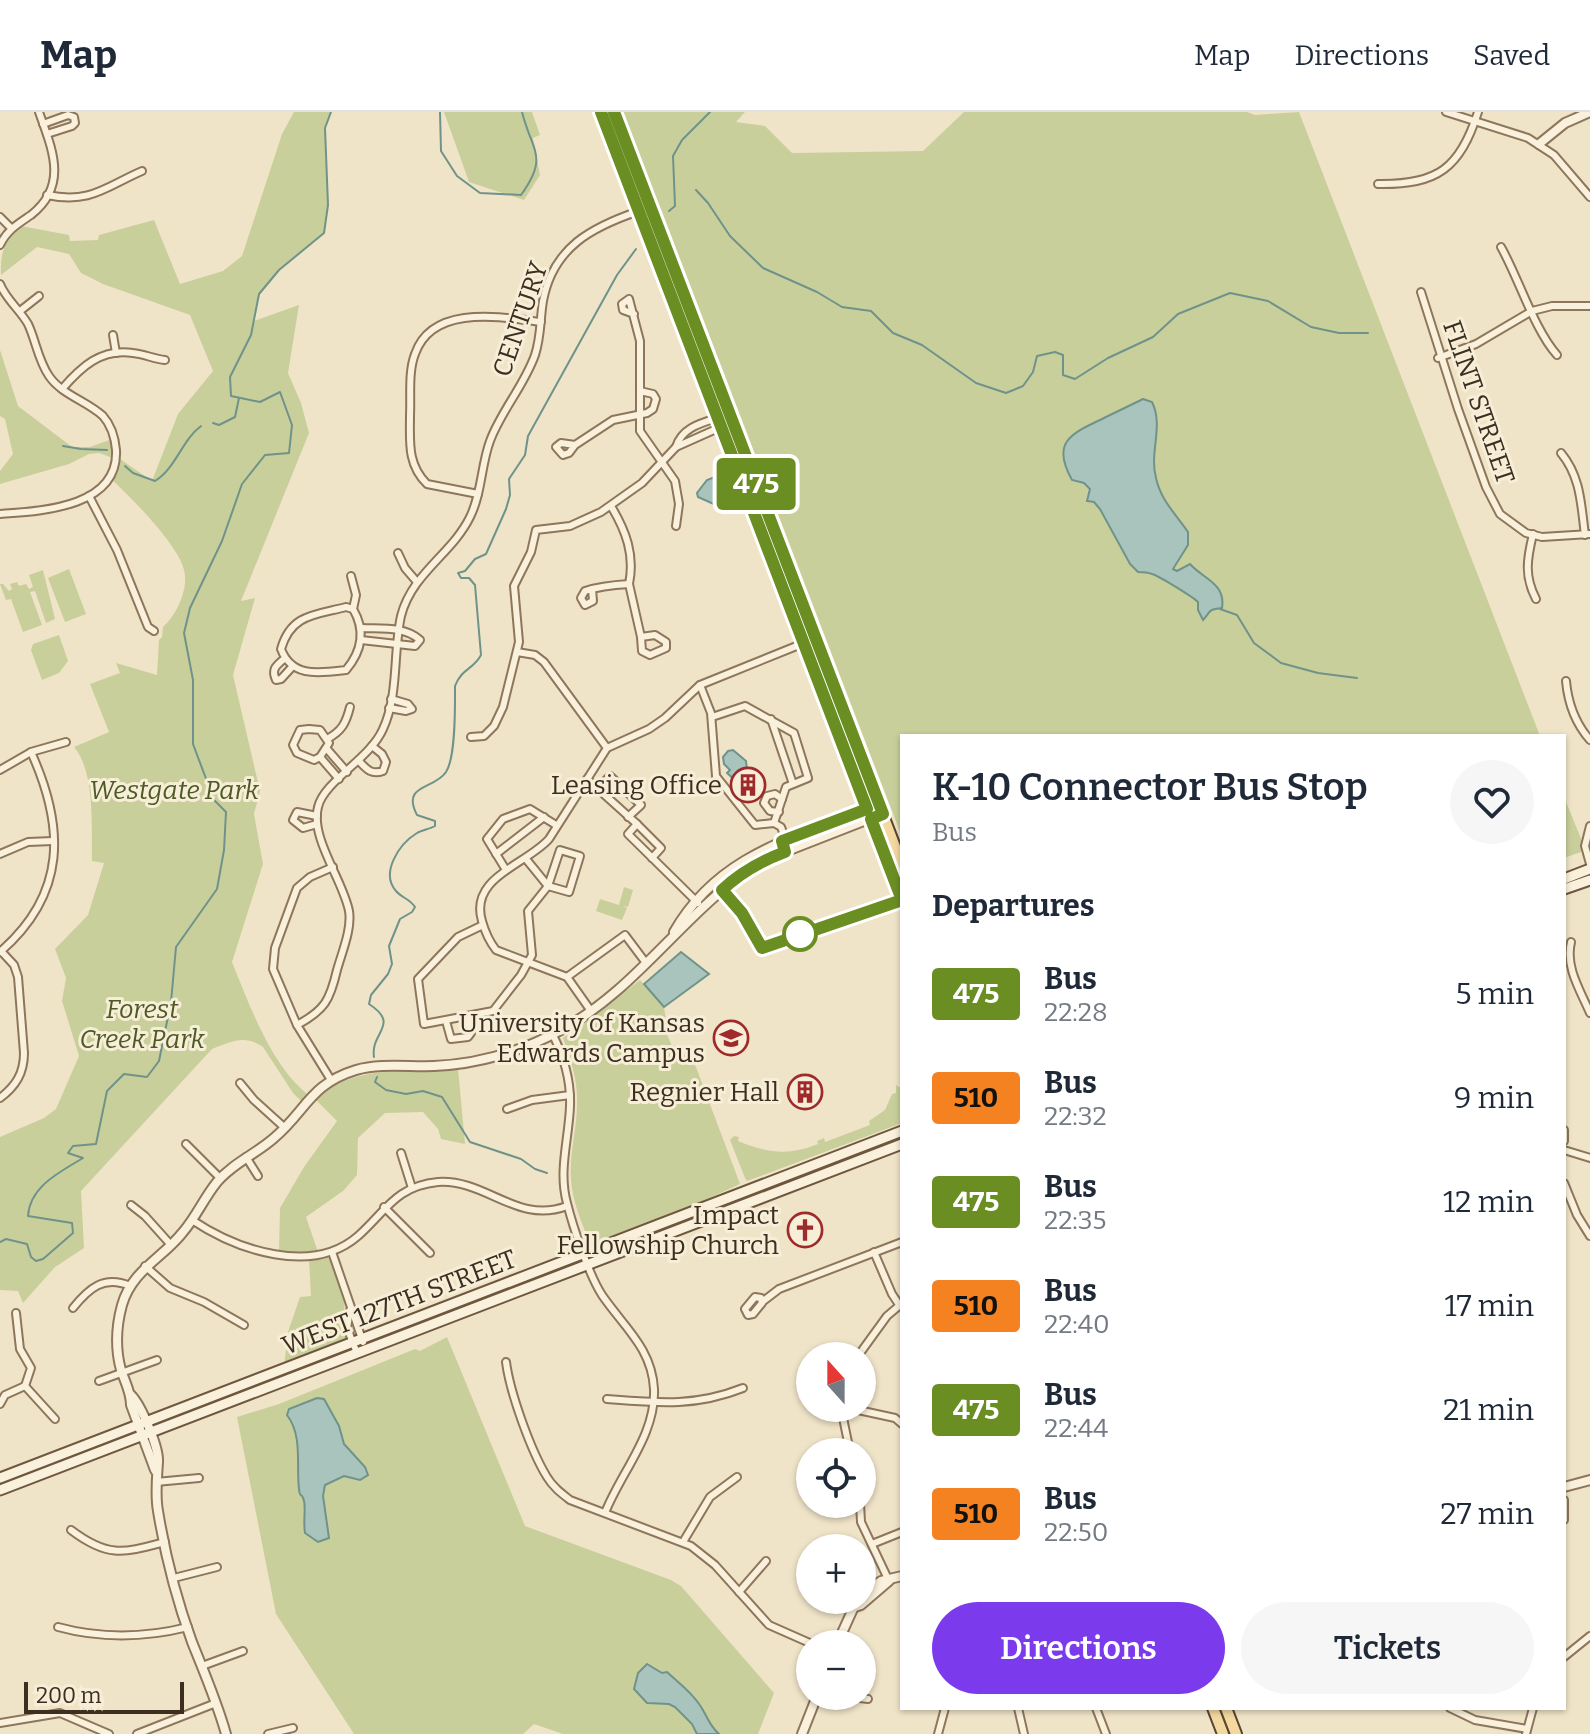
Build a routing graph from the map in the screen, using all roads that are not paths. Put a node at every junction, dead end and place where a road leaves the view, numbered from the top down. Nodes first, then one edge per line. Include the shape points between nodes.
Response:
1 (39, 112) edge
2 (600, 112) edge
3 (614, 112) edge
4 (1446, 112) edge
5 (1478, 112) edge
6 (1590, 112) edge
7 (1475, 122) junction
8 (43, 124) junction
9 (47, 134) junction
10 (1539, 144) junction
11 (142, 171) dead end
12 (1378, 184) dead end
13 (47, 195) junction
14 (1590, 197) edge
15 (650, 207) junction
16 (638, 211) junction
17 (0, 217) edge
18 (11, 228) junction
19 (0, 245) edge
20 (1501, 247) dead end
21 (0, 284) edge
22 (1421, 292) dead end
23 (39, 296) dead end
24 (1590, 306) edge
25 (20, 311) junction
26 (1532, 311) junction
27 (634, 314) dead end
28 (541, 322) junction
29 (113, 335) dead end
30 (116, 353) junction
31 (1557, 355) dead end
32 (1441, 358) junction
33 (165, 360) dead end
34 (62, 389) junction
35 (640, 391) junction
36 (639, 413) junction
37 (725, 420) junction
38 (123, 432) dead end
39 (113, 436) junction
40 (575, 445) dead end
41 (676, 447) junction
42 (1561, 453) dead end
43 (662, 462) junction
44 (478, 494) junction
45 (89, 496) junction
46 (611, 506) junction
47 (0, 514) edge
48 (676, 526) dead end
49 (1533, 534) junction
50 (1587, 534) edge
51 (398, 553) dead end
52 (351, 576) dead end
53 (417, 582) junction
54 (629, 584) junction
55 (592, 589) dead end
56 (1536, 599) dead end
57 (353, 609) junction
58 (362, 628) junction
59 (399, 630) junction
60 (154, 631) dead end
61 (641, 637) dead end
62 (815, 638) junction
63 (361, 640) junction
64 (397, 643) junction
65 (804, 643) junction
66 (517, 652) junction
67 (284, 659) junction
68 (292, 667) junction
69 (1566, 681) dead end
70 (700, 685) junction
71 (391, 699) junction
72 (350, 707) dead end
73 (389, 708) junction
74 (712, 717) junction
75 (770, 718) junction
76 (471, 737) dead end
77 (327, 739) junction
78 (1590, 740) edge
79 (66, 742) dead end
80 (372, 746) junction
81 (607, 748) junction
82 (327, 749) junction
83 (31, 752) junction
84 (320, 757) junction
85 (359, 761) junction
86 (0, 770) edge
87 (347, 772) junction
88 (339, 779) junction
89 (587, 779) junction
90 (793, 784) junction
91 (597, 789) junction
92 (782, 799) junction
93 (881, 809) junction
94 (779, 812) junction
95 (869, 814) junction
96 (544, 817) junction
97 (628, 817) junction
98 (637, 824) junction
99 (556, 825) junction
100 (775, 825) junction
101 (1590, 826) edge
102 (53, 841) junction
103 (782, 841) junction
104 (785, 852) junction
105 (0, 854) edge
106 (496, 854) junction
107 (652, 858) junction
108 (526, 859) junction
109 (900, 860) edge
110 (1590, 866) edge
111 (333, 867) junction
112 (506, 870) junction
113 (1566, 878) edge
114 (1590, 880) edge
115 (548, 886) junction
116 (1566, 888) edge
117 (900, 895) edge
118 (700, 905) junction
119 (483, 925) junction
120 (1571, 942) dead end
121 (0, 952) edge
122 (528, 963) junction
123 (646, 963) junction
124 (567, 977) junction
125 (591, 1011) junction
126 (1590, 1013) edge
127 (467, 1016) junction
128 (446, 1021) junction
129 (297, 1025) junction
130 (553, 1035) junction
131 (331, 1080) junction
132 (240, 1083) dead end
133 (570, 1095) junction
134 (0, 1098) edge
135 (507, 1109) dead end
136 (285, 1128) junction
137 (900, 1132) edge
138 (186, 1144) dead end
139 (900, 1145) edge
140 (1566, 1151) edge
141 (401, 1153) dead end
142 (246, 1157) junction
143 (1590, 1158) edge
144 (258, 1176) dead end
145 (220, 1178) junction
146 (412, 1188) junction
147 (1566, 1188) edge
148 (131, 1205) dead end
149 (567, 1206) junction
150 (384, 1207) junction
151 (192, 1220) junction
152 (1590, 1236) edge
153 (900, 1243) edge
154 (171, 1245) junction
155 (332, 1252) junction
156 (874, 1252) junction
157 (430, 1253) dead end
158 (587, 1259) junction
159 (145, 1266) junction
160 (130, 1286) junction
161 (762, 1302) dead end
162 (900, 1305) edge
163 (900, 1307) edge
164 (73, 1308) dead end
165 (16, 1313) dead end
166 (244, 1325) dead end
167 (868, 1342) edge
168 (359, 1347) junction
169 (157, 1360) dead end
170 (506, 1362) dead end
171 (122, 1373) junction
172 (99, 1381) dead end
173 (25, 1386) junction
174 (743, 1388) dead end
175 (607, 1399) dead end
176 (654, 1403) junction
177 (0, 1404) edge
178 (876, 1414) edge
179 (55, 1419) dead end
180 (900, 1422) edge
181 (144, 1429) junction
182 (737, 1477) dead end
183 (0, 1478) edge
184 (199, 1478) dead end
185 (1590, 1480) edge
186 (156, 1482) junction
187 (1566, 1486) edge
188 (0, 1490) edge
189 (605, 1513) junction
190 (71, 1530) dead end
191 (900, 1533) edge
192 (165, 1542) junction
193 (683, 1542) junction
194 (876, 1542) edge
195 (876, 1553) edge
196 (766, 1561) dead end
197 (217, 1567) dead end
198 (900, 1577) edge
199 (174, 1578) junction
200 (889, 1581) junction
201 (876, 1585) edge
202 (876, 1590) edge
203 (739, 1592) junction
204 (58, 1627) dead end
205 (188, 1627) junction
206 (1590, 1636) edge
207 (796, 1637) edge
208 (243, 1651) dead end
209 (1566, 1655) edge
210 (202, 1666) junction
211 (216, 1703) junction
212 (811, 1710) edge
213 (944, 1710) edge
214 (1018, 1710) edge
215 (1097, 1710) edge
216 (1214, 1710) edge
217 (1227, 1710) edge
218 (1454, 1710) edge
219 (1532, 1710) edge
220 (0, 1723) edge
221 (293, 1728) dead end
222 (1527, 1731) edge
223 (109, 1734) edge
224 (137, 1734) edge
225 (226, 1734) edge
226 (268, 1734) edge
227 (802, 1734) edge
228 (938, 1734) edge
229 (1024, 1734) edge
230 (1106, 1734) edge
231 (1223, 1734) edge
232 (1236, 1734) edge

1 - 8 street
2 - 16 main road
3 - 15 main road
4 - 7 street
5 - 7 street
6 - 10 street
7 - 10 street
7 - 12 street via 1451,165 1411,182
8 - 9 street
8 - 9 street via 74,117 72,126
9 - 13 street via 55,162
10 - 14 street
11 - 13 street via 91,196
13 - 18 street
15 - 16 street, CENTURY
15 - 37 main road
16 - 28 street, CENTURY via 598,226 567,251 548,284
16 - 37 main road
17 - 18 street
18 - 19 street
20 - 26 street
21 - 25 street
22 - 32 street, FLINT STREET
23 - 25 street
24 - 26 street
25 - 34 street via 49,377
26 - 31 street
26 - 32 street
27 - 35 street via 641,350
28 - 44 street, CENTURY via 530,367 489,444
28 - 44 street via 481,315 444,324 422,339 412,365 409,446 418,475 432,486
29 - 30 street
30 - 33 street
30 - 34 street via 86,363
32 - 49 street, FLINT STREET via 1492,503
34 - 39 street via 102,416
35 - 36 street
35 - 36 street via 653,394 655,404
36 - 40 street via 608,422
36 - 43 street via 644,440
37 - 41 street
37 - 41 street via 687,429
37 - 62 main road
37 - 65 main road
38 - 39 street
39 - 45 street via 114,469
41 - 43 street
42 - 50 street via 1577,479
43 - 46 street
43 - 48 street via 677,493
44 - 53 street, CENTURY via 465,526
45 - 47 street via 50,510
45 - 60 street
46 - 54 street via 628,538
46 - 66 street via 570,526 536,530 514,586
49 - 50 street
49 - 56 street via 1527,583
51 - 53 street
52 - 57 street
53 - 59 street, CENTURY
54 - 55 street
54 - 61 street
57 - 58 street
57 - 67 street via 298,620 284,638
58 - 59 street
58 - 63 street
59 - 64 street, CENTURY
59 - 64 street via 420,640 415,646
62 - 65 street
62 - 93 main road
63 - 64 street
63 - 68 street via 357,657 346,670 320,673
64 - 71 street, CENTURY
65 - 70 street
65 - 95 main road
66 - 76 street via 499,717 484,736
66 - 81 street via 544,662
67 - 68 street
67 - 68 street via 274,668 276,680
69 - 78 street via 1572,711
70 - 74 street
70 - 81 street via 665,718
71 - 73 street, CENTURY
71 - 73 street via 412,709
72 - 77 street via 341,730
73 - 80 street, CENTURY
74 - 75 street via 745,706
74 - 100 street via 716,776 755,825
75 - 90 street
75 - 90 street via 794,733 808,778
77 - 82 street
77 - 84 street via 320,730 300,730 296,736 297,753
79 - 83 street
80 - 85 street
80 - 85 street via 386,762 383,771 367,771
81 - 89 street
82 - 84 street
82 - 87 street
83 - 86 street
83 - 102 street via 51,801
84 - 88 street
85 - 87 street
87 - 88 street
88 - 111 street via 324,794 317,820
89 - 91 street
89 - 99 street
90 - 92 street
91 - 97 street
91 - 97 street via 610,776 641,805
92 - 94 street
92 - 94 street via 775,794 764,803
93 - 95 street
93 - 109 main road
94 - 100 street
95 - 103 street
95 - 104 street
95 - 117 main road
96 - 99 street
96 - 106 street
96 - 106 street via 526,809 503,819 487,839
97 - 98 street
98 - 107 street via 628,834
98 - 107 street via 661,848
99 - 108 street via 549,839
100 - 103 street
101 - 110 street via 1585,846
102 - 105 street via 28,842
102 - 121 street via 50,883
103 - 104 street
103 - 118 street via 741,861 706,890
104 - 118 street via 747,870
106 - 112 street
107 - 118 street
108 - 112 street
108 - 115 street
110 - 113 main road
111 - 129 street via 349,924 329,999
111 - 129 street via 297,888 275,948 273,969
112 - 119 street via 480,901
114 - 116 main road
115 - 115 street via 560,850 580,856 569,892
115 - 122 street via 528,911
118 - 123 street
119 - 122 street via 496,950
119 - 128 street via 458,937 418,979 424,1024
120 - 126 street via 1570,966
121 - 134 street via 18,977 24,1053 14,1087
122 - 124 street
122 - 127 street via 496,1009
123 - 124 street via 625,935
123 - 125 street
124 - 125 street
125 - 130 street
127 - 128 street
127 - 128 street via 470,1036 453,1040
129 - 131 street
130 - 131 street via 501,1055 457,1064 370,1067
130 - 133 street
131 - 136 street
132 - 136 street
133 - 135 street
133 - 149 street via 563,1165
136 - 142 street
137 - 158 main road, WEST 127TH STREET
138 - 145 street
139 - 158 main road, WEST 127TH STREET
140 - 143 street
141 - 146 street
142 - 144 street
142 - 145 street
145 - 151 street
146 - 149 street via 457,1183 529,1211
146 - 150 street
147 - 152 street
148 - 154 street
149 - 158 street
150 - 155 street via 354,1239
150 - 157 street
151 - 154 street
151 - 155 street via 237,1243 287,1256
153 - 156 street
154 - 159 street
155 - 168 street
156 - 161 street via 779,1289
156 - 162 street
158 - 168 main road, WEST 127TH STREET
158 - 176 street via 602,1294 644,1351
159 - 160 street
159 - 166 street via 170,1288
160 - 164 street via 116,1281 98,1285
160 - 171 street via 117,1329
163 - 167 street
165 - 173 street via 20,1349 31,1368
168 - 181 main road, WEST 127TH STREET
169 - 171 street
170 - 189 street via 518,1408 547,1477 570,1500
171 - 172 street
171 - 181 street
173 - 177 street via 5,1395
173 - 179 street
174 - 176 street via 704,1401
175 - 176 street
176 - 189 street via 647,1434
178 - 180 street
181 - 183 main road, WEST 127TH STREET
181 - 186 street
181 - 188 main road, WEST 127TH STREET
182 - 193 street via 710,1497
184 - 186 street
185 - 187 street
186 - 192 street
189 - 193 street
190 - 192 street via 111,1552
191 - 194 street
192 - 199 street
193 - 203 street via 704,1554
195 - 200 street
196 - 203 street
197 - 199 street
198 - 200 street
199 - 205 street
200 - 201 street
200 - 202 street
203 - 207 street via 769,1625
204 - 205 street via 130,1637
205 - 210 street
206 - 209 street
208 - 210 street
210 - 211 street
211 - 224 street
211 - 225 street
212 - 227 street
213 - 228 street
214 - 229 street
215 - 230 street
216 - 231 main road
217 - 232 main road
218 - 222 street
219 - 222 street
220 - 223 street via 60,1713
221 - 226 street

